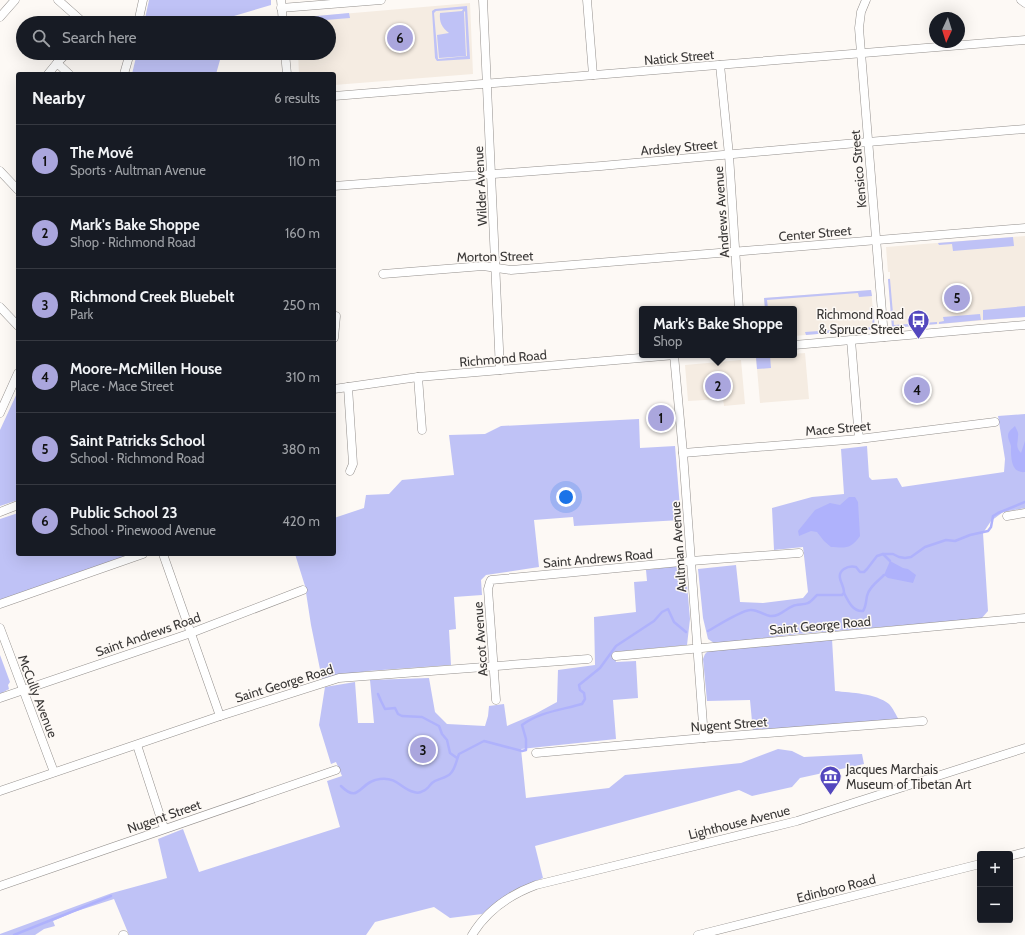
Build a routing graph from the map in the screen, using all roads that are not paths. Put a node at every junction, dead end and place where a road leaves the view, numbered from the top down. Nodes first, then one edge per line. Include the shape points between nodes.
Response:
1 (15, 0) edge
2 (58, 0) edge
3 (143, 0) edge
4 (381, 0) edge
5 (483, 0) edge
6 (587, 0) edge
7 (866, 0) edge
8 (1021, 0) edge
9 (1025, 3) edge
10 (281, 4) edge
11 (76, 16) edge
12 (140, 16) edge
13 (282, 16) edge
14 (0, 17) edge
15 (1025, 40) edge
16 (861, 53) junction
17 (61, 60) edge
18 (128, 60) edge
19 (286, 60) edge
20 (58, 63) junction
21 (720, 65) junction
22 (50, 72) edge
23 (67, 72) edge
24 (125, 72) edge
25 (287, 72) edge
26 (593, 76) junction
27 (487, 84) junction
28 (336, 96) edge
29 (1025, 129) edge
30 (868, 142) junction
31 (728, 155) junction
32 (0, 171) edge
33 (491, 174) junction
34 (336, 186) edge
35 (16, 188) edge
36 (1025, 228) edge
37 (876, 240) junction
38 (736, 252) junction
39 (607, 262) joint
40 (495, 268) junction
41 (383, 274) dead end
42 (739, 306) edge
43 (0, 307) edge
44 (16, 324) edge
45 (1025, 325) edge
46 (884, 337) junction
47 (851, 340) junction
48 (797, 345) edge
49 (639, 358) edge
50 (674, 358) edge
51 (500, 370) junction
52 (16, 377) edge
53 (418, 377) junction
54 (348, 387) junction
55 (336, 389) edge
56 (0, 413) edge
57 (995, 422) dead end
58 (422, 430) dead end
59 (859, 439) junction
60 (683, 453) junction
61 (350, 471) dead end
62 (16, 506) edge
63 (0, 512) edge
64 (1025, 513) edge
65 (1007, 516) dead end
66 (799, 553) dead end
67 (137, 556) edge
68 (164, 556) edge
69 (691, 561) junction
70 (495, 579) joint
71 (303, 590) dead end
72 (0, 604) edge
73 (1025, 618) edge
74 (0, 628) edge
75 (191, 633) junction
76 (698, 648) junction
77 (616, 656) dead end
78 (588, 659) dead end
79 (494, 666) junction
80 (24, 690) junction
81 (0, 698) edge
82 (496, 700) dead end
83 (220, 716) junction
84 (923, 721) dead end
85 (704, 738) junction
86 (137, 745) junction
87 (1025, 748) edge
88 (536, 753) dead end
89 (336, 770) dead end
90 (54, 772) junction
91 (0, 791) edge
92 (164, 828) junction
93 (1025, 852) edge
94 (1013, 855) edge
95 (977, 865) edge
96 (0, 886) edge
97 (472, 935) edge
98 (698, 935) edge

1 - 14 street
2 - 11 street
3 - 12 street
4 - 10 street
5 - 27 street, Wilder Avenue
6 - 26 street
7 - 16 street, Kensico Street via 860,19
8 - 9 street
10 - 13 street
15 - 16 street, Natick Street
16 - 21 street, Natick Street
16 - 30 street, Kensico Street
17 - 20 street
18 - 24 street
19 - 25 street
20 - 22 street
20 - 23 street
21 - 26 street, Natick Street
21 - 31 street, Andrews Avenue
26 - 27 street, Natick Street
27 - 28 street, Natick Street
27 - 33 street, Wilder Avenue
29 - 30 street, Ardsley Street
30 - 31 street, Ardsley Street
30 - 37 street, Kensico Street
31 - 33 street, Ardsley Street
31 - 38 street, Andrews Avenue
32 - 35 street
33 - 34 street, Ardsley Street
33 - 40 street, Wilder Avenue
36 - 37 street, Center Street
37 - 38 street, Center Street
37 - 46 street, Kensico Street
38 - 39 street, Center Street
38 - 42 street, Andrews Avenue
39 - 40 street, Morton Street via 511,270
40 - 41 street, Morton Street via 483,266
40 - 51 street, Wilder Avenue
43 - 44 street
45 - 46 street
46 - 47 street
47 - 48 street
47 - 59 street
49 - 51 street, Richmond Road
50 - 60 street, Aultman Avenue
51 - 53 street, Richmond Road
52 - 56 street
53 - 54 street, Richmond Road
53 - 58 street
54 - 55 street, Richmond Road
54 - 61 street via 353,464
57 - 59 street, Mace Street
59 - 60 street, Mace Street
60 - 69 street, Aultman Avenue
62 - 63 street
64 - 65 street
66 - 69 street, Saint Andrews Road
67 - 72 street
68 - 75 street
69 - 70 street, Saint Andrews Road
69 - 76 street, Aultman Avenue
70 - 79 street, Ascot Avenue via 490,582 488,589
71 - 75 street, Saint Andrews Road
73 - 76 street, Saint George Road
74 - 80 street, McCully Avenue
75 - 80 street, Saint Andrews Road
75 - 83 street
76 - 77 street, Saint George Road
76 - 85 street, Aultman Avenue
78 - 79 street, Saint George Road
79 - 82 street, Ascot Avenue
79 - 83 street, Saint George Road via 339,678
80 - 81 street, Saint Andrews Road
80 - 90 street, McCully Avenue
83 - 86 street, Saint George Road
84 - 85 street, Nugent Street
85 - 88 street, Nugent Street
86 - 90 street, Saint George Road
86 - 92 street
87 - 97 street, Lighthouse Avenue via 797,821 536,885 498,904
89 - 92 street, Nugent Street
90 - 91 street, Saint George Road
92 - 96 street, Nugent Street
93 - 94 street
95 - 98 street, Edinboro Road

